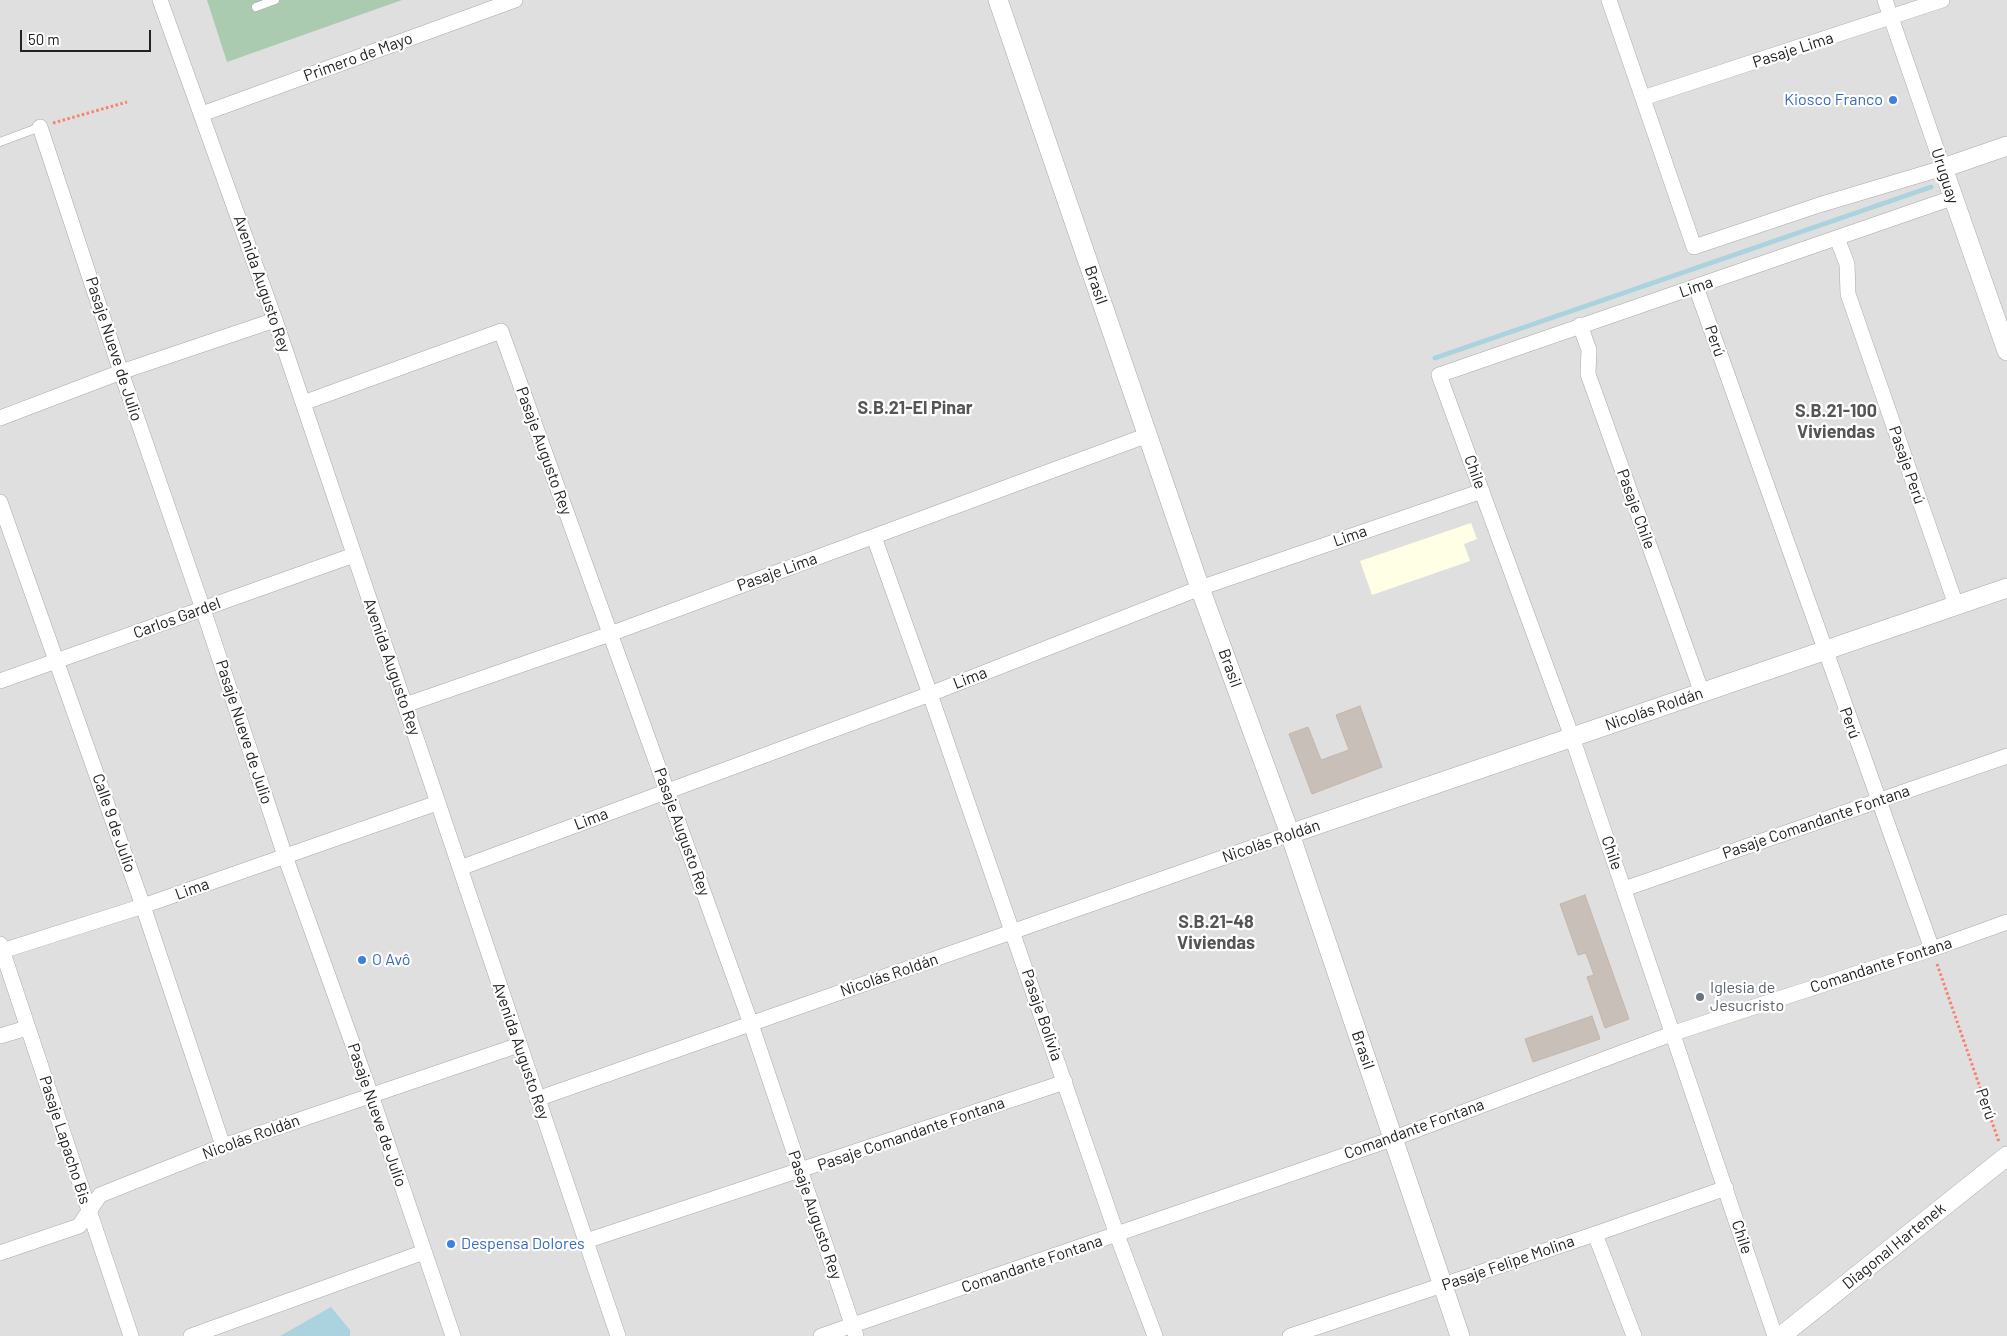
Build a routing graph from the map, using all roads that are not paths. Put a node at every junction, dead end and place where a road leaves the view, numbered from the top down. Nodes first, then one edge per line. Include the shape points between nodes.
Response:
1 (160, 0) edge
2 (276, 0) edge
3 (514, 0) edge
4 (998, 0) edge
5 (1609, 0) edge
6 (1885, 0) edge
7 (1942, 0) edge
8 (256, 7) dead end
9 (1891, 18) junction
10 (1643, 98) junction
11 (202, 114) junction
12 (40, 126) joint
13 (0, 142) edge
14 (2007, 146) edge
15 (1943, 168) junction
16 (1952, 198) junction
17 (1836, 238) junction
18 (1696, 287) junction
19 (275, 320) junction
20 (1580, 325) junction
21 (2007, 351) edge
22 (121, 372) junction
23 (1439, 374) joint
24 (304, 403) junction
25 (0, 418) edge
26 (1148, 434) junction
27 (1482, 491) junction
28 (0, 502) edge
29 (874, 537) junction
30 (354, 556) junction
31 (1200, 588) junction
32 (2007, 588) edge
33 (1956, 605) junction
34 (203, 609) junction
35 (610, 634) junction
36 (1824, 651) junction
37 (57, 661) junction
38 (0, 681) edge
39 (1702, 693) junction
40 (930, 694) junction
41 (405, 705) junction
42 (1572, 737) junction
43 (2007, 756) edge
44 (667, 790) junction
45 (1877, 801) junction
46 (437, 802) junction
47 (1290, 834) junction
48 (285, 856) junction
49 (460, 868) junction
50 (1624, 888) junction
51 (143, 906) junction
52 (2007, 922) edge
53 (1013, 931) junction
54 (1, 948) edge
55 (1932, 949) junction
56 (751, 1024) junction
57 (27, 1028) junction
58 (1674, 1033) junction
59 (0, 1036) edge
60 (519, 1045) junction
61 (1065, 1082) junction
62 (372, 1095) junction
63 (537, 1099) junction
64 (1392, 1138) junction
65 (223, 1146) junction
66 (2006, 1157) edge
67 (801, 1171) junction
68 (1726, 1188) junction
69 (89, 1213) junction
70 (1595, 1234) junction
71 (1117, 1235) junction
72 (586, 1241) junction
73 (424, 1252) junction
74 (0, 1253) edge
75 (1443, 1285) junction
76 (854, 1331) edge
77 (131, 1336) edge
78 (191, 1336) edge
79 (453, 1336) edge
80 (618, 1336) edge
81 (821, 1336) edge
82 (1155, 1336) edge
83 (1290, 1336) edge
84 (1460, 1336) edge
85 (1634, 1336) edge
86 (1775, 1336) edge
87 (1781, 1336) edge

1 - 11 street, Avenida Augusto Rey
2 - 8 lane
3 - 11 street, Primero de Mayo
4 - 26 street, Brasil
5 - 10 street
6 - 9 street, Uruguay
7 - 9 street, Pasaje Lima
9 - 10 street, Pasaje Lima
9 - 15 street, Uruguay
10 - 15 street via 1694,247
11 - 19 street, Avenida Augusto Rey
12 - 13 lane
12 - 22 street, Pasaje Nueve de Julio
14 - 15 street
15 - 16 street, Uruguay
16 - 17 street, Lima
16 - 21 street, Uruguay
17 - 18 street, Lima
17 - 33 street, Pasaje Perú via 1847,264 1848,294
18 - 20 street, Lima
18 - 36 street, Perú
19 - 22 street
19 - 24 street, Avenida Augusto Rey
20 - 23 street, Lima
20 - 39 street, Pasaje Chile via 1589,350 1588,374
22 - 25 street
22 - 34 street, Pasaje Nueve de Julio
23 - 27 street, Chile
24 - 30 street, Avenida Augusto Rey
24 - 35 street, Pasaje Augusto Rey via 501,330
26 - 29 street, Pasaje Lima
26 - 31 street, Brasil
27 - 31 street, Lima
27 - 42 street, Chile
28 - 37 street, Calle 9 de Julio
29 - 35 street, Pasaje Lima
29 - 40 street, Pasaje Bolivia
30 - 34 street, Carlos Gardel
30 - 41 street, Avenida Augusto Rey
31 - 40 street, Lima
31 - 47 street, Brasil
32 - 33 street, Nicolás Roldán
33 - 36 street, Nicolás Roldán
34 - 37 street, Carlos Gardel
34 - 48 street, Pasaje Nueve de Julio
35 - 41 street, Pasaje Lima
35 - 44 street, Pasaje Augusto Rey
36 - 39 street, Nicolás Roldán
36 - 45 street, Perú
37 - 38 street, Carlos Gardel
37 - 51 street, Calle 9 de Julio
39 - 42 street, Nicolás Roldán
40 - 44 street, Lima
40 - 53 street, Pasaje Bolivia
41 - 46 street, Avenida Augusto Rey
42 - 47 street, Nicolás Roldán
42 - 50 street, Chile
43 - 45 street, Pasaje Comandante Fontana
44 - 49 street, Lima
44 - 56 street, Pasaje Augusto Rey
45 - 50 street, Pasaje Comandante Fontana
45 - 55 street, Perú
46 - 48 street, Lima
46 - 49 street, Avenida Augusto Rey
47 - 53 street, Nicolás Roldán
47 - 64 street, Brasil
48 - 51 street, Lima
48 - 62 street, Pasaje Nueve de Julio
49 - 60 street, Avenida Augusto Rey
50 - 58 street, Chile
51 - 54 street, Lima
51 - 65 street, Calle 9 de Julio
52 - 55 street, Comandante Fontana
53 - 56 street, Nicolás Roldán
53 - 61 street, Pasaje Bolivia
54 - 57 street, Pasaje Lapacho Bis
55 - 58 street, Comandante Fontana
56 - 63 street, Nicolás Roldán
56 - 67 street, Pasaje Augusto Rey
57 - 59 street
57 - 69 street, Pasaje Lapacho Bis
58 - 64 street, Comandante Fontana
58 - 68 street, Chile
60 - 62 street, Nicolás Roldán
60 - 63 street, Avenida Augusto Rey
61 - 67 street, Pasaje Comandante Fontana
61 - 71 street, Pasaje Bolivia
62 - 65 street, Nicolás Roldán
62 - 73 street, Pasaje Nueve de Julio
63 - 72 street, Avenida Augusto Rey
64 - 71 street, Comandante Fontana
64 - 75 street, Brasil
65 - 69 street, Nicolás Roldán via 100,1195
66 - 87 street, Diagonal Hartenek
67 - 72 street, Pasaje Comandante Fontana
67 - 76 street, Pasaje Augusto Rey
68 - 70 street, Pasaje Felipe Molina
68 - 86 street, Chile
69 - 74 street, Nicolás Roldán via 79,1226
69 - 77 street, Pasaje Lapacho Bis
70 - 75 street, Pasaje Felipe Molina
70 - 85 street
71 - 76 street, Comandante Fontana
71 - 82 street, Pasaje Bolivia
72 - 80 street, Avenida Augusto Rey
73 - 78 street
73 - 79 street, Pasaje Nueve de Julio
75 - 83 street, Pasaje Felipe Molina
75 - 84 street, Brasil
76 - 81 street, Comandante Fontana

